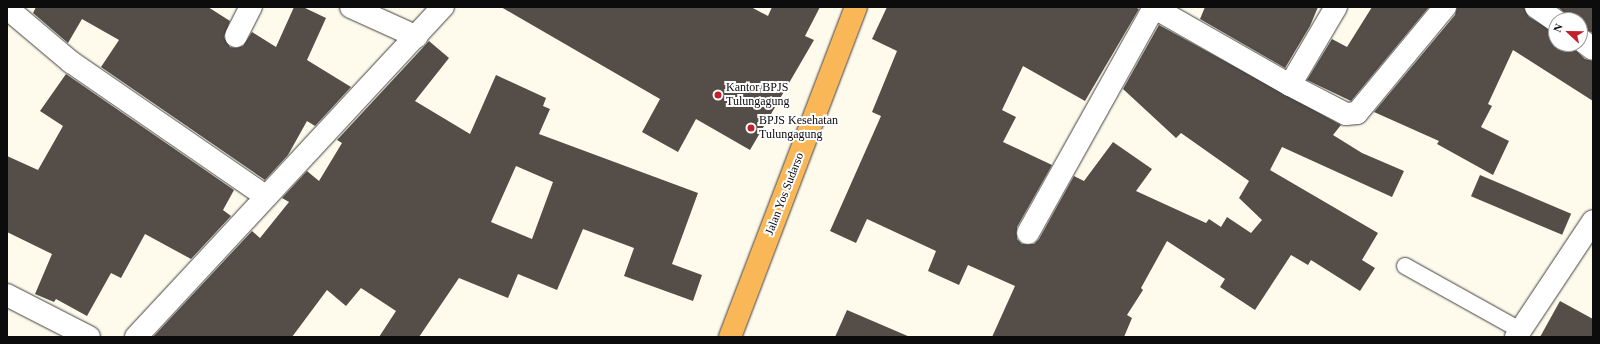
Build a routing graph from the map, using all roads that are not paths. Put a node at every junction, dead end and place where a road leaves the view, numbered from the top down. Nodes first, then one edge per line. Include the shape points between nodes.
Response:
1 (251, 7) edge
2 (352, 7) edge
3 (443, 7) edge
4 (856, 7) edge
5 (1154, 7) edge
6 (1336, 7) edge
7 (1445, 7) edge
8 (1536, 7) edge
9 (7, 8) edge
10 (1548, 15) edge
11 (236, 36) dead end
12 (417, 37) junction
13 (1290, 85) junction
14 (265, 196) junction
15 (1591, 229) edge
16 (1028, 233) dead end
17 (1405, 266) dead end
18 (7, 294) edge
19 (1518, 334) edge
20 (89, 337) edge
21 (136, 337) edge
22 (730, 337) edge

1 - 11 street
2 - 12 street
3 - 12 street
4 - 22 highway, Jalan Yos Sudarso
5 - 13 street
5 - 16 street
6 - 13 street
7 - 13 street via 1357,113 1346,114
8 - 10 street
9 - 14 street via 71,62
12 - 14 street
14 - 21 street
15 - 19 street
17 - 19 lane
18 - 20 street

